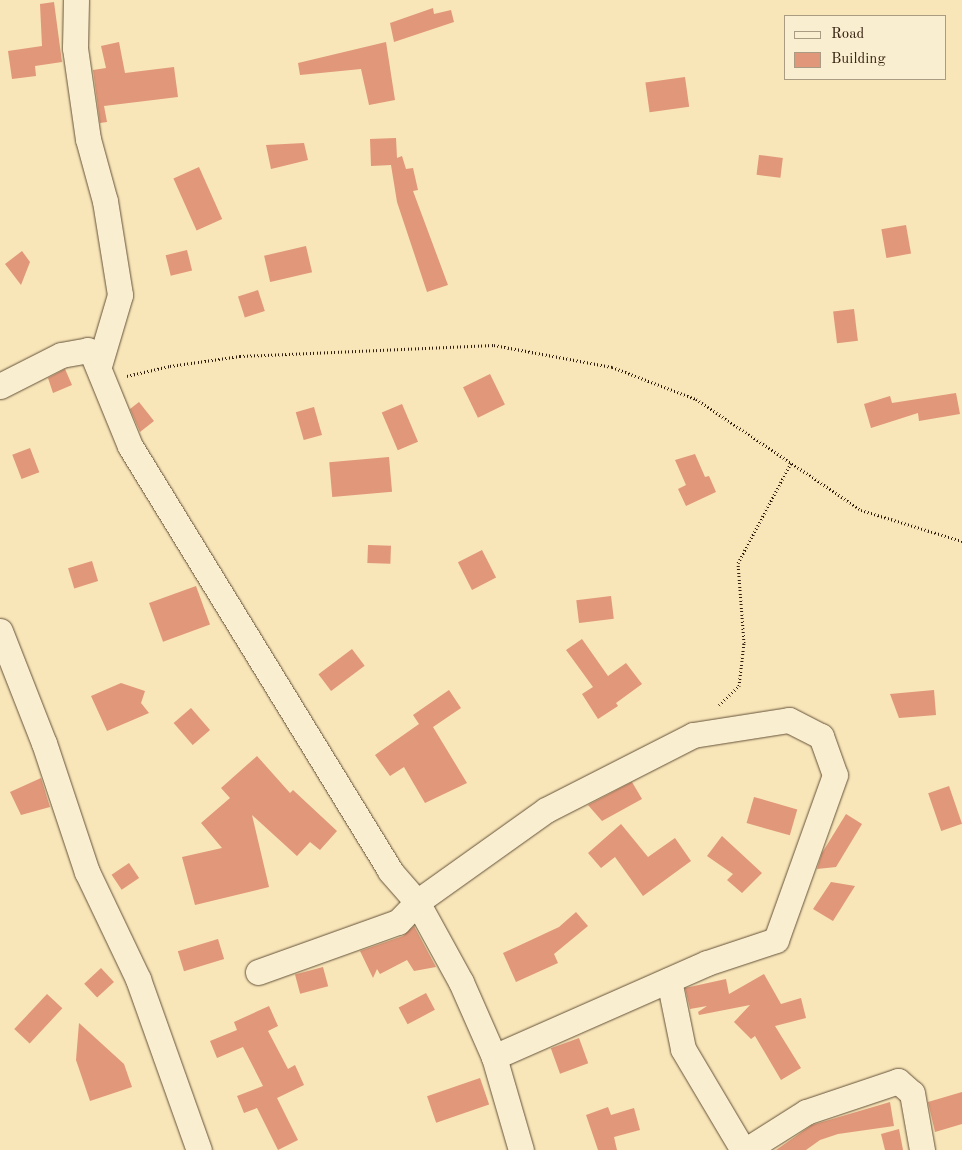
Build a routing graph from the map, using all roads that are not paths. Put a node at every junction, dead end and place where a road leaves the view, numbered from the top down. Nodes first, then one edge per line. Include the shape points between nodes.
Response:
1 (76, 0) edge
2 (101, 374) junction
3 (0, 386) edge
4 (0, 631) edge
5 (417, 902) junction
6 (258, 972) dead end
7 (669, 980) junction
8 (494, 1056) junction
9 (198, 1150) edge
10 (520, 1150) edge
11 (745, 1150) edge
12 (922, 1150) edge

1 - 2 street via 75,48 86,130 105,201 120,295
2 - 3 street via 88,350 77,351
2 - 5 street via 130,446 237,626 390,871
4 - 9 street via 44,743 87,872 138,979
5 - 6 street via 398,922
5 - 7 street via 546,810 693,735 789,720 821,736 835,775 776,940 707,963
5 - 8 street via 461,982
7 - 8 street
7 - 11 street via 683,1049
8 - 10 street
11 - 12 street via 806,1112 898,1081 912,1093

